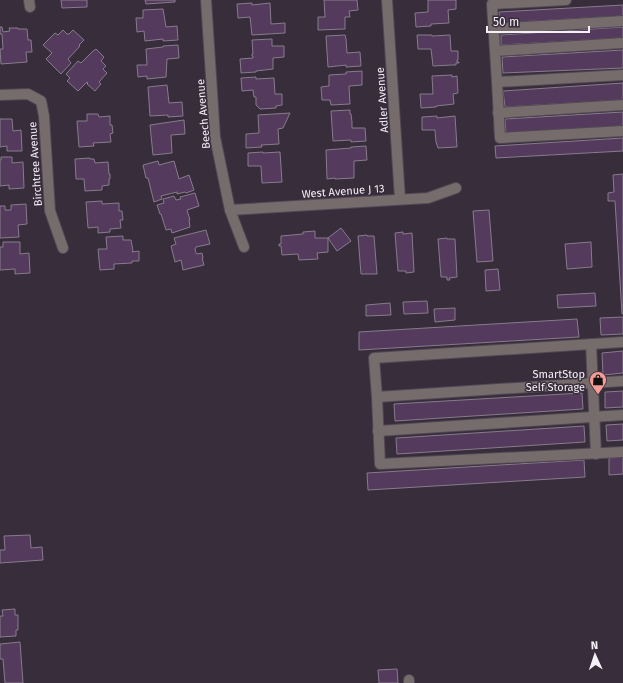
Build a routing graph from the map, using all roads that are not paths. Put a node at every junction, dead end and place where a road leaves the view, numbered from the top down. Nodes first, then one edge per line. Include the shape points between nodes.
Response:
1 (206, 0) edge
2 (387, 0) edge
3 (566, 0) edge
4 (623, 21) edge
5 (494, 29) junction
6 (623, 43) edge
7 (495, 50) junction
8 (623, 75) edge
9 (497, 82) junction
10 (0, 96) edge
11 (623, 105) edge
12 (498, 113) junction
13 (623, 130) edge
14 (456, 188) dead end
15 (400, 199) junction
16 (230, 210) junction
17 (244, 247) dead end
18 (63, 248) dead end
19 (623, 342) edge
20 (591, 344) junction
21 (623, 381) edge
22 (593, 383) junction
23 (377, 397) junction
24 (623, 415) edge
25 (595, 417) junction
26 (378, 431) junction
27 (623, 452) edge
28 (596, 454) junction

1 - 16 street, Beech Avenue via 215,137
2 - 15 street, Adler Avenue
3 - 5 street via 492,4
4 - 5 street
5 - 7 street
6 - 7 street
7 - 9 street
8 - 9 street
9 - 12 street
10 - 18 street, Birchtree Avenue via 28,94 40,101 44,116 50,211
11 - 12 street
12 - 13 street via 500,138
14 - 15 street, West Avenue J 13 via 428,198
15 - 16 street, West Avenue J 13
16 - 17 street, Beech Avenue
19 - 20 street
20 - 22 street
20 - 23 street via 374,358
21 - 22 street
22 - 23 street
22 - 25 street
23 - 26 street
24 - 25 street
25 - 26 street
25 - 28 street
26 - 28 street via 380,464
27 - 28 street

